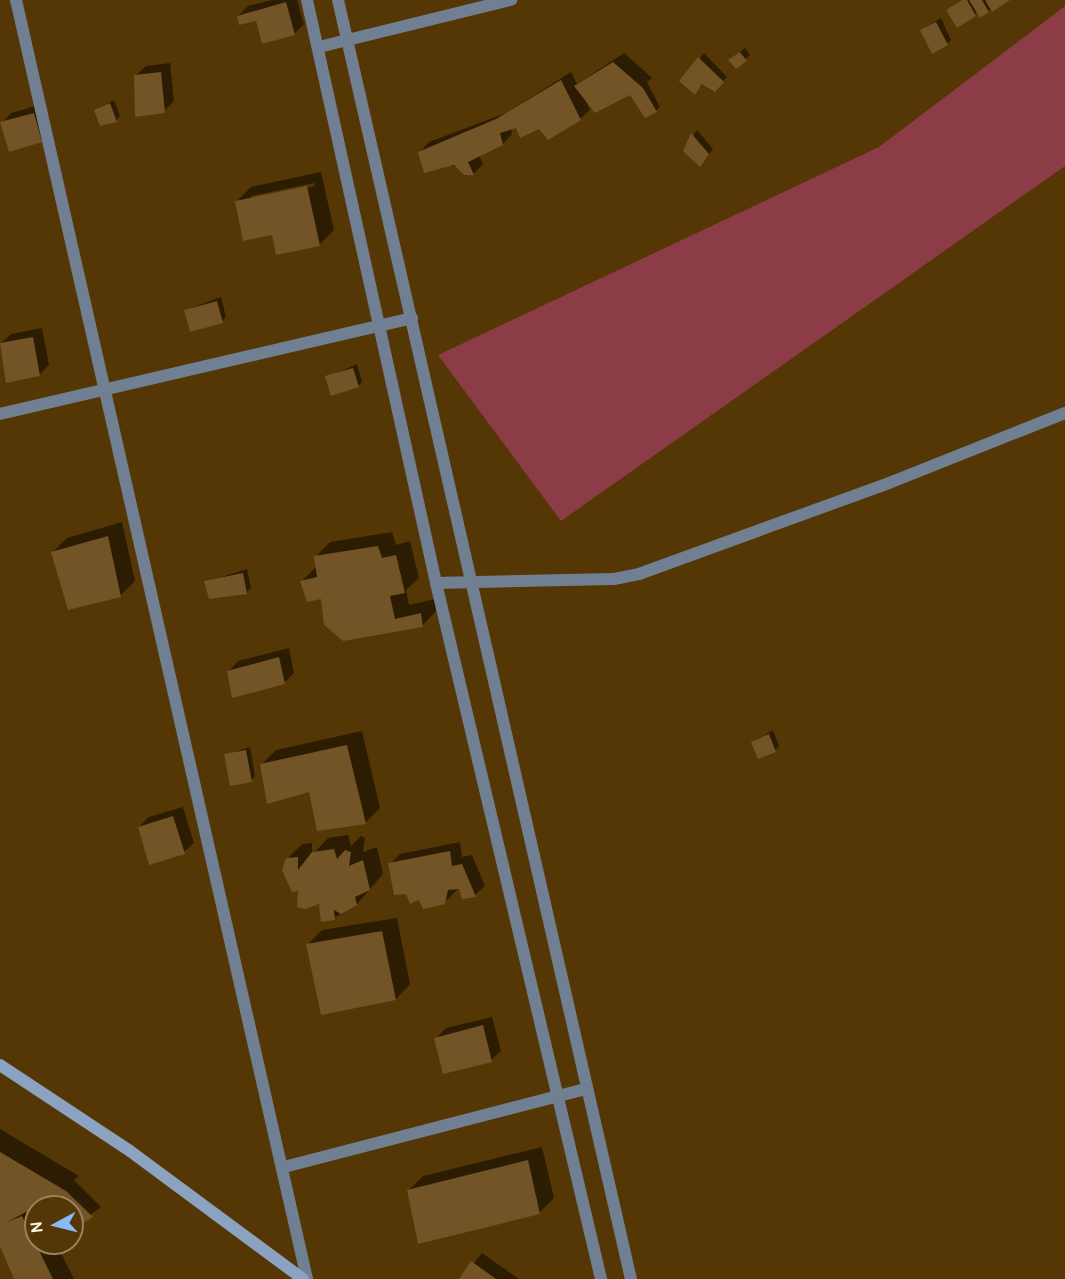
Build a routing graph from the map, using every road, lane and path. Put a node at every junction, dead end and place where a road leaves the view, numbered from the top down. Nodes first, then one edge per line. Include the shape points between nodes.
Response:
1 (16, 0) edge
2 (307, 0) edge
3 (338, 0) edge
4 (511, 0) edge
5 (348, 41) junction
6 (319, 47) junction
7 (412, 318) junction
8 (380, 326) junction
9 (106, 390) junction
10 (1065, 412) edge
11 (0, 414) edge
12 (472, 582) junction
13 (436, 583) junction
14 (0, 1065) edge
15 (586, 1089) junction
16 (558, 1097) junction
17 (284, 1167) junction
18 (305, 1279) edge
19 (601, 1279) edge
20 (631, 1279) edge

1 - 9 street
2 - 6 street
3 - 5 street
4 - 5 street
5 - 6 street
5 - 7 street
6 - 8 street
7 - 8 street
7 - 12 street
8 - 9 street
8 - 13 street
9 - 11 street
9 - 17 street
10 - 12 street via 889,483 639,574 614,579
12 - 13 street
12 - 15 street
13 - 16 street
14 - 18 main road via 130,1151
15 - 16 street
15 - 20 street
16 - 17 street
16 - 19 street
17 - 18 street

